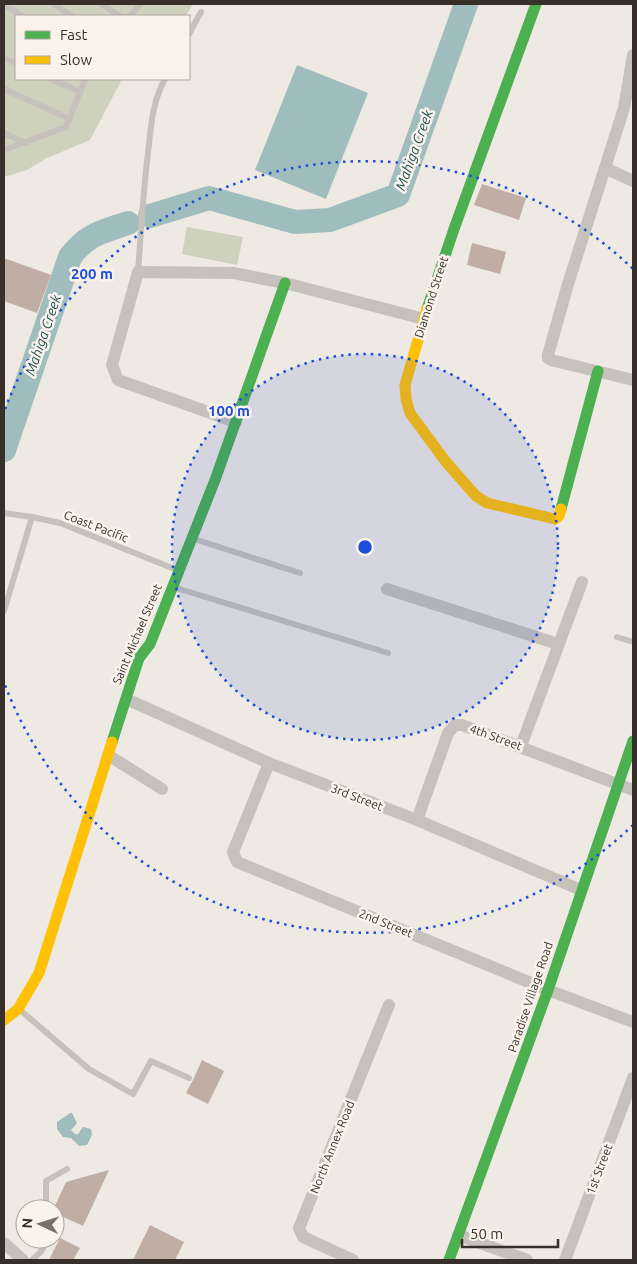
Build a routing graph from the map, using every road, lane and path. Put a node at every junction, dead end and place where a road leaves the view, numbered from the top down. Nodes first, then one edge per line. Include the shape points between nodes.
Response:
1 (4, 4) edge
2 (54, 4) edge
3 (100, 4) edge
4 (141, 4) edge
5 (536, 4) edge
6 (201, 12) dead end
7 (20, 15) edge
8 (70, 15) edge
9 (118, 15) edge
10 (131, 15) edge
11 (190, 32) edge
12 (633, 56) edge
13 (53, 80) edge
14 (85, 80) edge
15 (165, 80) edge
16 (4, 89) edge
17 (80, 92) junction
18 (70, 119) junction
19 (4, 133) edge
20 (26, 143) junction
21 (4, 150) edge
22 (605, 168) junction
23 (633, 181) edge
24 (138, 272) junction
25 (285, 283) junction
26 (424, 318) junction
27 (598, 371) junction
28 (633, 380) edge
29 (236, 422) junction
30 (4, 513) edge
31 (32, 516) junction
32 (191, 538) junction
33 (178, 570) junction
34 (300, 573) dead end
35 (582, 582) dead end
36 (172, 587) junction
37 (387, 589) dead end
38 (4, 611) edge
39 (617, 637) dead end
40 (633, 642) edge
41 (558, 644) junction
42 (388, 653) dead end
43 (133, 702) dead end
44 (633, 741) edge
45 (521, 746) junction
46 (108, 755) junction
47 (269, 763) junction
48 (618, 784) junction
49 (162, 789) dead end
50 (633, 790) edge
51 (417, 820) junction
52 (581, 890) junction
53 (548, 990) junction
54 (388, 1005) dead end
55 (18, 1008) junction
56 (4, 1020) edge
57 (633, 1022) edge
58 (188, 1078) dead end
59 (633, 1078) edge
60 (67, 1169) dead end
61 (46, 1199) edge
62 (458, 1235) junction
63 (4, 1243) edge
64 (43, 1249) edge
65 (23, 1260) edge
66 (32, 1260) edge
67 (353, 1260) edge
68 (449, 1260) edge
69 (527, 1260) edge
70 (565, 1260) edge

1 - 7 lane
2 - 8 lane
3 - 9 lane
4 - 10 lane
5 - 26 street, Diamond Street
6 - 11 lane
12 - 22 street via 624,108
13 - 17 lane
14 - 17 lane
15 - 24 lane via 152,112
16 - 18 lane
17 - 18 lane
18 - 20 lane via 66,127
19 - 20 lane
20 - 21 lane
22 - 23 street
22 - 27 street via 548,355 551,360
24 - 25 street via 233,273
24 - 29 street via 112,365 118,380
25 - 26 street
25 - 29 street, Saint Michael Street
26 - 27 street, Diamond Street via 404,385 410,413 466,487 487,503 557,519
27 - 28 street
29 - 32 street, Saint Michael Street
30 - 31 lane, Coast Pacific
31 - 33 lane, Coast Pacific via 60,523
31 - 38 lane
32 - 33 street, Saint Michael Street
32 - 34 lane
33 - 36 street, Saint Michael Street
35 - 41 street
36 - 42 lane
36 - 46 street, Saint Michael Street via 150,644 139,658
37 - 41 street
39 - 40 lane
41 - 45 street
43 - 47 street, 3rd Street
44 - 48 street, Paradise Village Road
45 - 48 street, 4th Street
45 - 51 street, 4th Street via 455,725 448,733
46 - 49 street
46 - 55 street, Saint Michael Street via 38,973
47 - 51 street, 3rd Street
47 - 53 street, 2nd Street via 233,852 238,862
48 - 50 street, 4th Street
48 - 52 street, Paradise Village Road
51 - 52 street, 3rd Street
52 - 53 street, Paradise Village Road
53 - 57 street, 2nd Street
53 - 62 street, Paradise Village Road
54 - 67 street, North Annex Road via 299,1228 303,1237
55 - 56 street, Saint Michael Street
55 - 58 lane via 89,1069 133,1094 151,1061
59 - 70 street, 1st Street
60 - 61 lane via 46,1182
62 - 68 street, Paradise Village Road
62 - 69 street
63 - 65 street
64 - 66 lane

